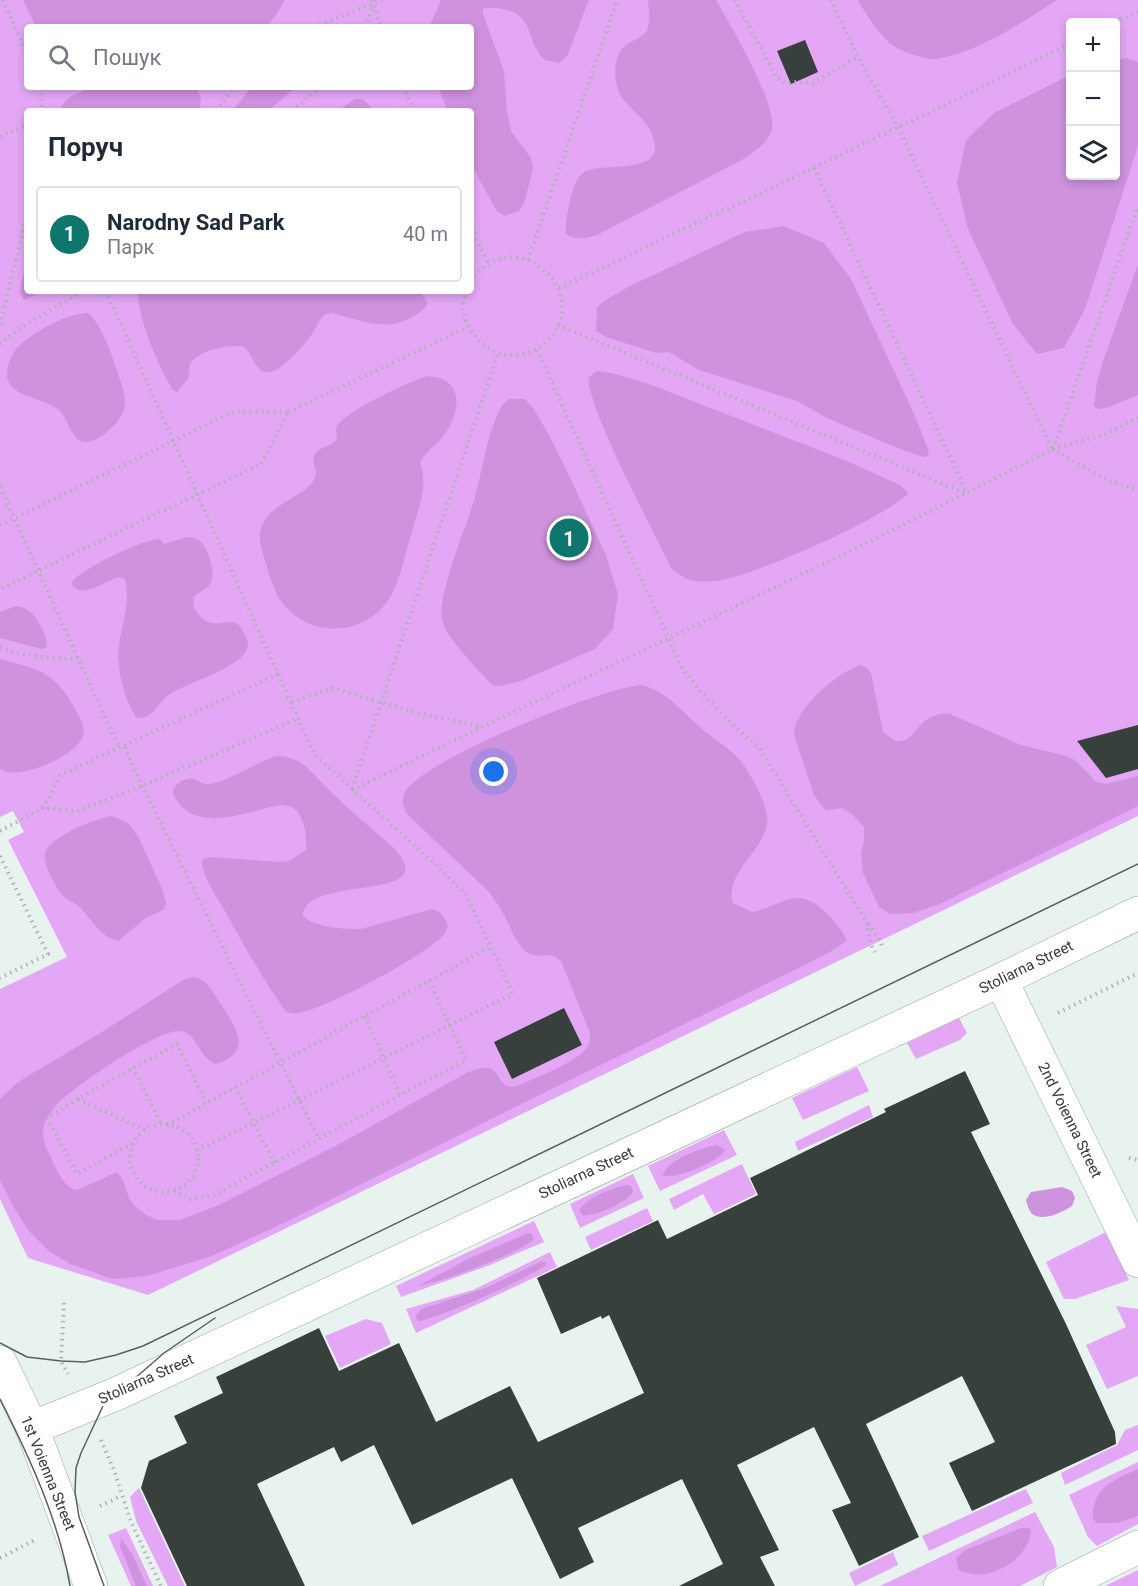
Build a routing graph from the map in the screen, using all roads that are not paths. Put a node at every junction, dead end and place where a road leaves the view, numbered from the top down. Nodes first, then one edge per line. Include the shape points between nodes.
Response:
1 (1138, 913) edge
2 (1001, 980) junction
3 (1138, 1261) edge
4 (0, 1362) edge
5 (32, 1428) junction
6 (1138, 1547) edge
7 (91, 1586) edge
8 (1060, 1586) edge

1 - 2 street, Stoliarna Street
2 - 3 street, 2nd Voienna Street
2 - 5 street, Stoliarna Street via 116,1394
4 - 5 street, 1st Voienna Street
5 - 7 street, 1st Voienna Street
6 - 8 street

